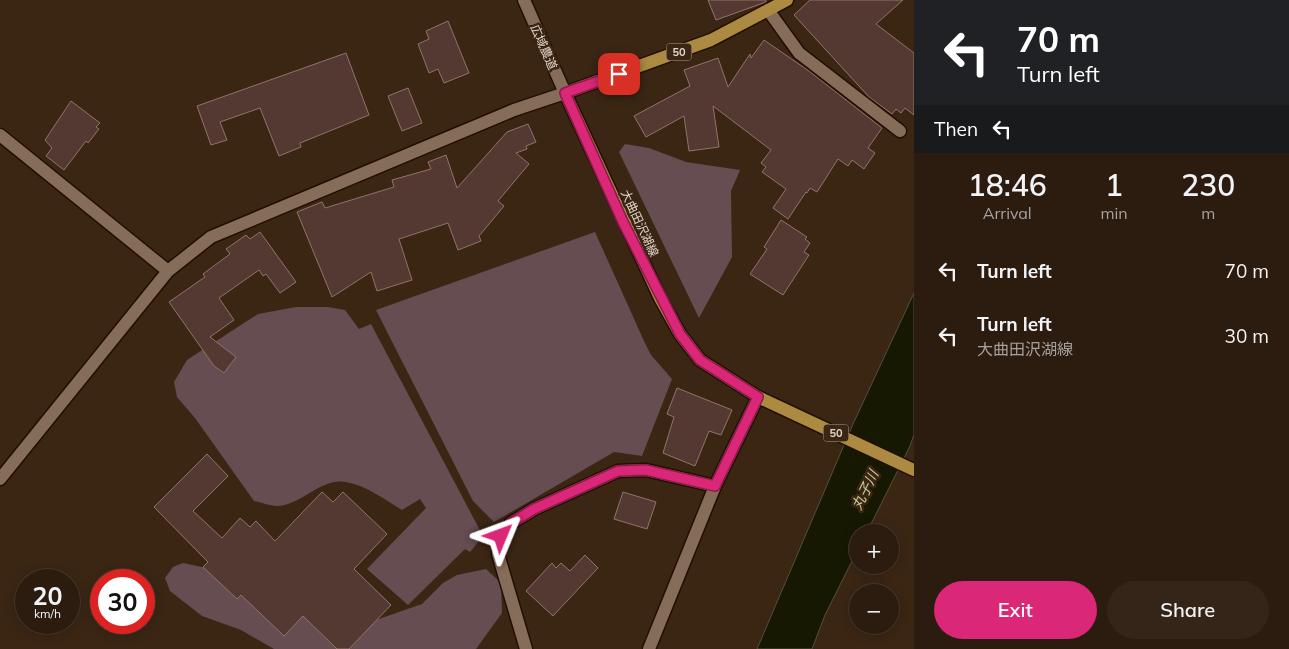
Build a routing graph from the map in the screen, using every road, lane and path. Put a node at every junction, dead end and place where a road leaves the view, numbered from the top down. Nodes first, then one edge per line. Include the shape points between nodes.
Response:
1 (524, 0) edge
2 (787, 0) edge
3 (768, 10) junction
4 (565, 93) junction
5 (900, 132) dead end
6 (0, 135) edge
7 (168, 271) junction
8 (758, 397) junction
9 (914, 470) edge
10 (0, 479) edge
11 (715, 486) junction
12 (526, 649) edge
13 (649, 649) edge

1 - 4 street, 広域農道
2 - 3 main road, 50
3 - 4 main road, 50 via 711,40
3 - 5 street via 799,52
4 - 7 street via 514,110 211,237
4 - 8 main road, 大曲田沢湖線 / 50 via 623,222 680,334 700,360
6 - 7 street
7 - 10 street
8 - 9 main road, 大曲田沢湖線 / 50
8 - 11 street
11 - 12 street via 646,470 618,471 534,509 511,523 501,536 498,554
11 - 13 street

